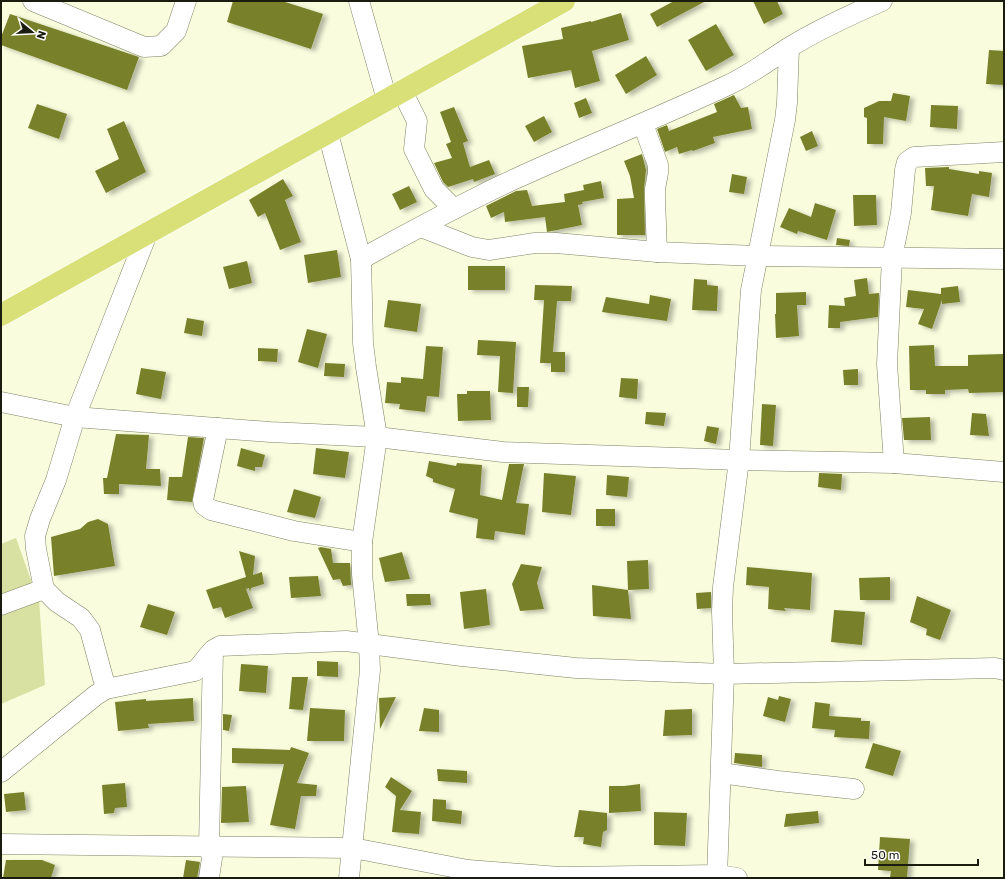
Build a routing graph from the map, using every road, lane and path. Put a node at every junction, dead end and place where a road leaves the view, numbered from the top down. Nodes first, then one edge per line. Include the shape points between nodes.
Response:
1 (33, 1) edge
2 (186, 1) edge
3 (359, 1) edge
4 (564, 1) edge
5 (882, 1) edge
6 (789, 48) junction
7 (395, 95) junction
8 (643, 124) junction
9 (328, 133) junction
10 (1004, 152) edge
11 (454, 209) junction
12 (421, 227) junction
13 (147, 234) junction
14 (657, 252) junction
15 (757, 256) junction
16 (892, 258) junction
17 (361, 259) junction
18 (1004, 259) edge
19 (4, 311) edge
20 (1, 402) edge
21 (75, 418) junction
22 (218, 428) junction
23 (377, 437) junction
24 (739, 460) junction
25 (894, 463) junction
26 (1004, 472) edge
27 (362, 542) junction
28 (44, 589) junction
29 (1, 605) edge
30 (369, 644) junction
31 (212, 650) junction
32 (1004, 670) edge
33 (724, 674) junction
34 (106, 689) junction
35 (1, 772) edge
36 (721, 773) junction
37 (854, 789) dead end
38 (1, 844) edge
39 (209, 847) junction
40 (353, 848) junction
41 (494, 875) edge
42 (717, 876) edge
43 (209, 878) edge
44 (349, 878) edge
45 (737, 878) edge

1 - 2 street via 144,47 161,46 176,31
3 - 7 street
4 - 7 main road
5 - 6 street via 824,28
6 - 8 street via 751,73
6 - 15 street via 785,120
7 - 9 main road
7 - 11 street via 418,121 414,148 434,189
8 - 11 street via 516,178
8 - 14 street via 658,165 655,198
9 - 13 main road
9 - 17 street
10 - 16 street via 914,157 907,162 902,213
11 - 12 street
12 - 14 street via 472,247 489,250 535,243 556,243
12 - 17 street
13 - 19 main road
13 - 21 street
14 - 15 street
15 - 16 street
15 - 24 street via 749,308
16 - 18 street
16 - 25 street via 887,364
17 - 23 street via 363,343
20 - 21 street
21 - 22 street
21 - 28 street via 35,536
22 - 23 street
22 - 27 street via 204,505 211,510 294,532
23 - 24 street via 503,452
23 - 27 street
24 - 25 street
24 - 33 street via 723,587
25 - 26 street
27 - 30 street via 362,574
28 - 29 street
28 - 34 street via 57,602 81,618 90,630
30 - 31 street via 346,641 220,646
30 - 33 street via 576,668
30 - 40 street via 370,670
31 - 34 street via 195,670
31 - 39 street
32 - 33 street via 994,668
33 - 36 street
34 - 35 street
36 - 37 street
36 - 42 street
38 - 39 street
39 - 40 street
39 - 43 street via 212,858
40 - 41 street
40 - 44 street
41 - 42 street via 560,878
42 - 45 street

